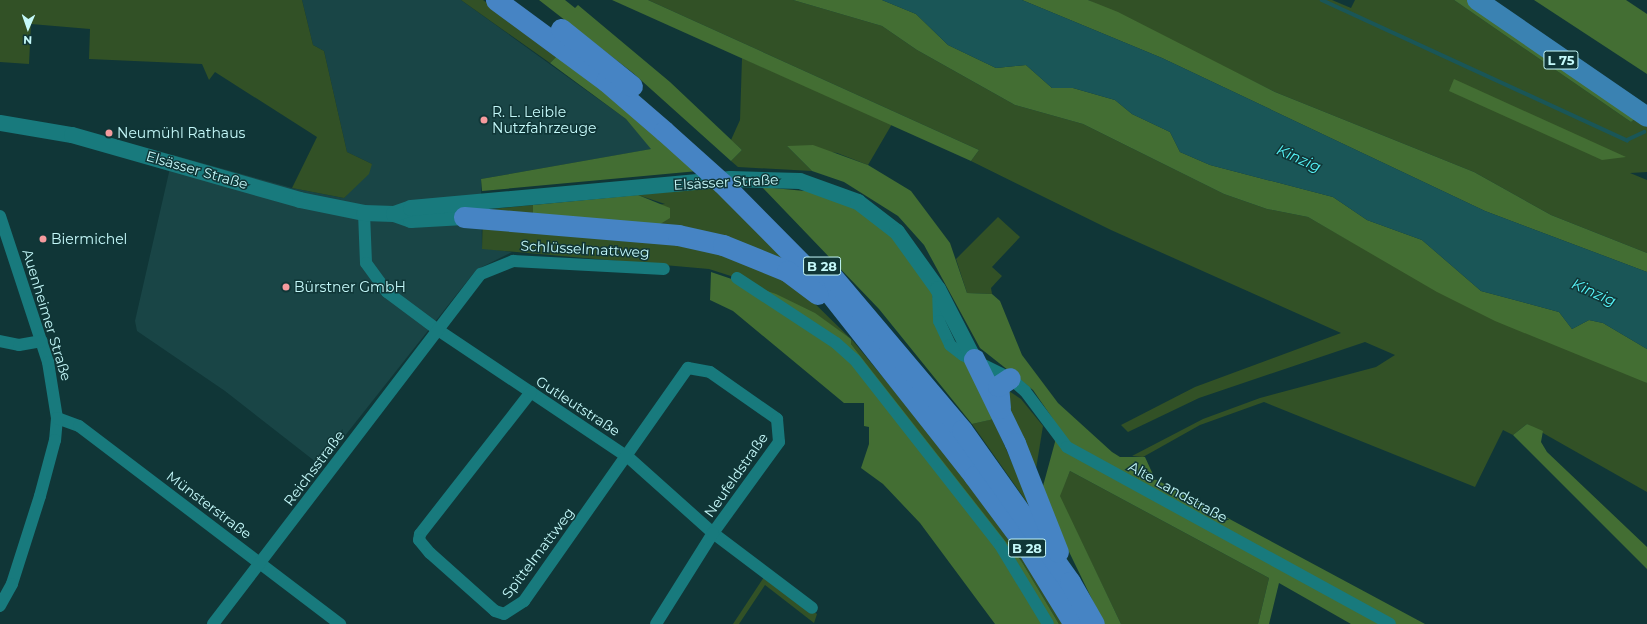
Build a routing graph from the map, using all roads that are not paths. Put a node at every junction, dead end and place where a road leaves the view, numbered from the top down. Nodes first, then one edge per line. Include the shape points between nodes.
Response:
1 (496, 0) edge
2 (522, 0) edge
3 (1477, 0) edge
4 (1647, 117) edge
5 (0, 123) edge
6 (468, 211) junction
7 (364, 213) junction
8 (0, 216) edge
9 (664, 269) dead end
10 (737, 278) dead end
11 (858, 327) junction
12 (438, 330) junction
13 (0, 341) edge
14 (42, 342) junction
15 (974, 359) junction
16 (1010, 378) junction
17 (531, 392) junction
18 (1001, 410) junction
19 (57, 418) junction
20 (628, 457) junction
21 (713, 533) junction
22 (261, 563) junction
23 (1070, 582) junction
24 (0, 606) edge
25 (812, 608) dead end
26 (213, 624) edge
27 (340, 624) edge
28 (656, 624) edge
29 (1048, 624) edge
30 (1074, 624) edge
31 (1094, 624) edge
32 (1390, 624) edge

1 - 11 highway, B 28 via 606,81 699,162 784,244
2 - 23 highway, B 28 via 610,65 716,160 856,301 962,430
3 - 4 main road, L 75
5 - 7 street, Elsässer Straße via 72,135 300,200
6 - 7 street, Elsässer Straße via 411,220 394,214
6 - 11 highway via 678,235 723,245 787,272
6 - 15 street, Elsässer Straße via 659,185 759,178 800,181 845,195 883,219 911,247 938,289
7 - 12 street, Gutleutstraße via 366,263 370,270 387,292
8 - 14 street, Auenheimer Straße
9 - 12 street, Schlüsselmattweg via 513,261 481,274
10 - 29 street via 836,343 855,360 1000,545
11 - 30 highway, B 28 via 1026,546
12 - 17 street, Gutleutstraße
12 - 22 street, Reichsstraße
13 - 14 street via 19,345
14 - 19 street, Auenheimer Straße via 57,398
15 - 16 street, Alte Landstraße
15 - 18 highway
16 - 18 highway via 998,386
16 - 32 street, Alte Landstraße via 1025,391 1067,447
17 - 20 street, Gutleutstraße
17 - 20 street, Spittelmattweg via 420,534 419,540 495,611 510,613 524,601
18 - 23 highway
19 - 22 street, Münsterstraße via 79,426
19 - 24 street, Auenheimer Straße via 55,440 40,496 12,584
20 - 21 street, Gutleutstraße
20 - 21 street, Neufeldstraße via 688,368 702,368 769,411 780,428 779,442
21 - 25 street, Gutleutstraße
21 - 28 street, Neufeldstraße
22 - 26 street, Reichsstraße
22 - 27 street, Münsterstraße
23 - 31 highway, B 28

